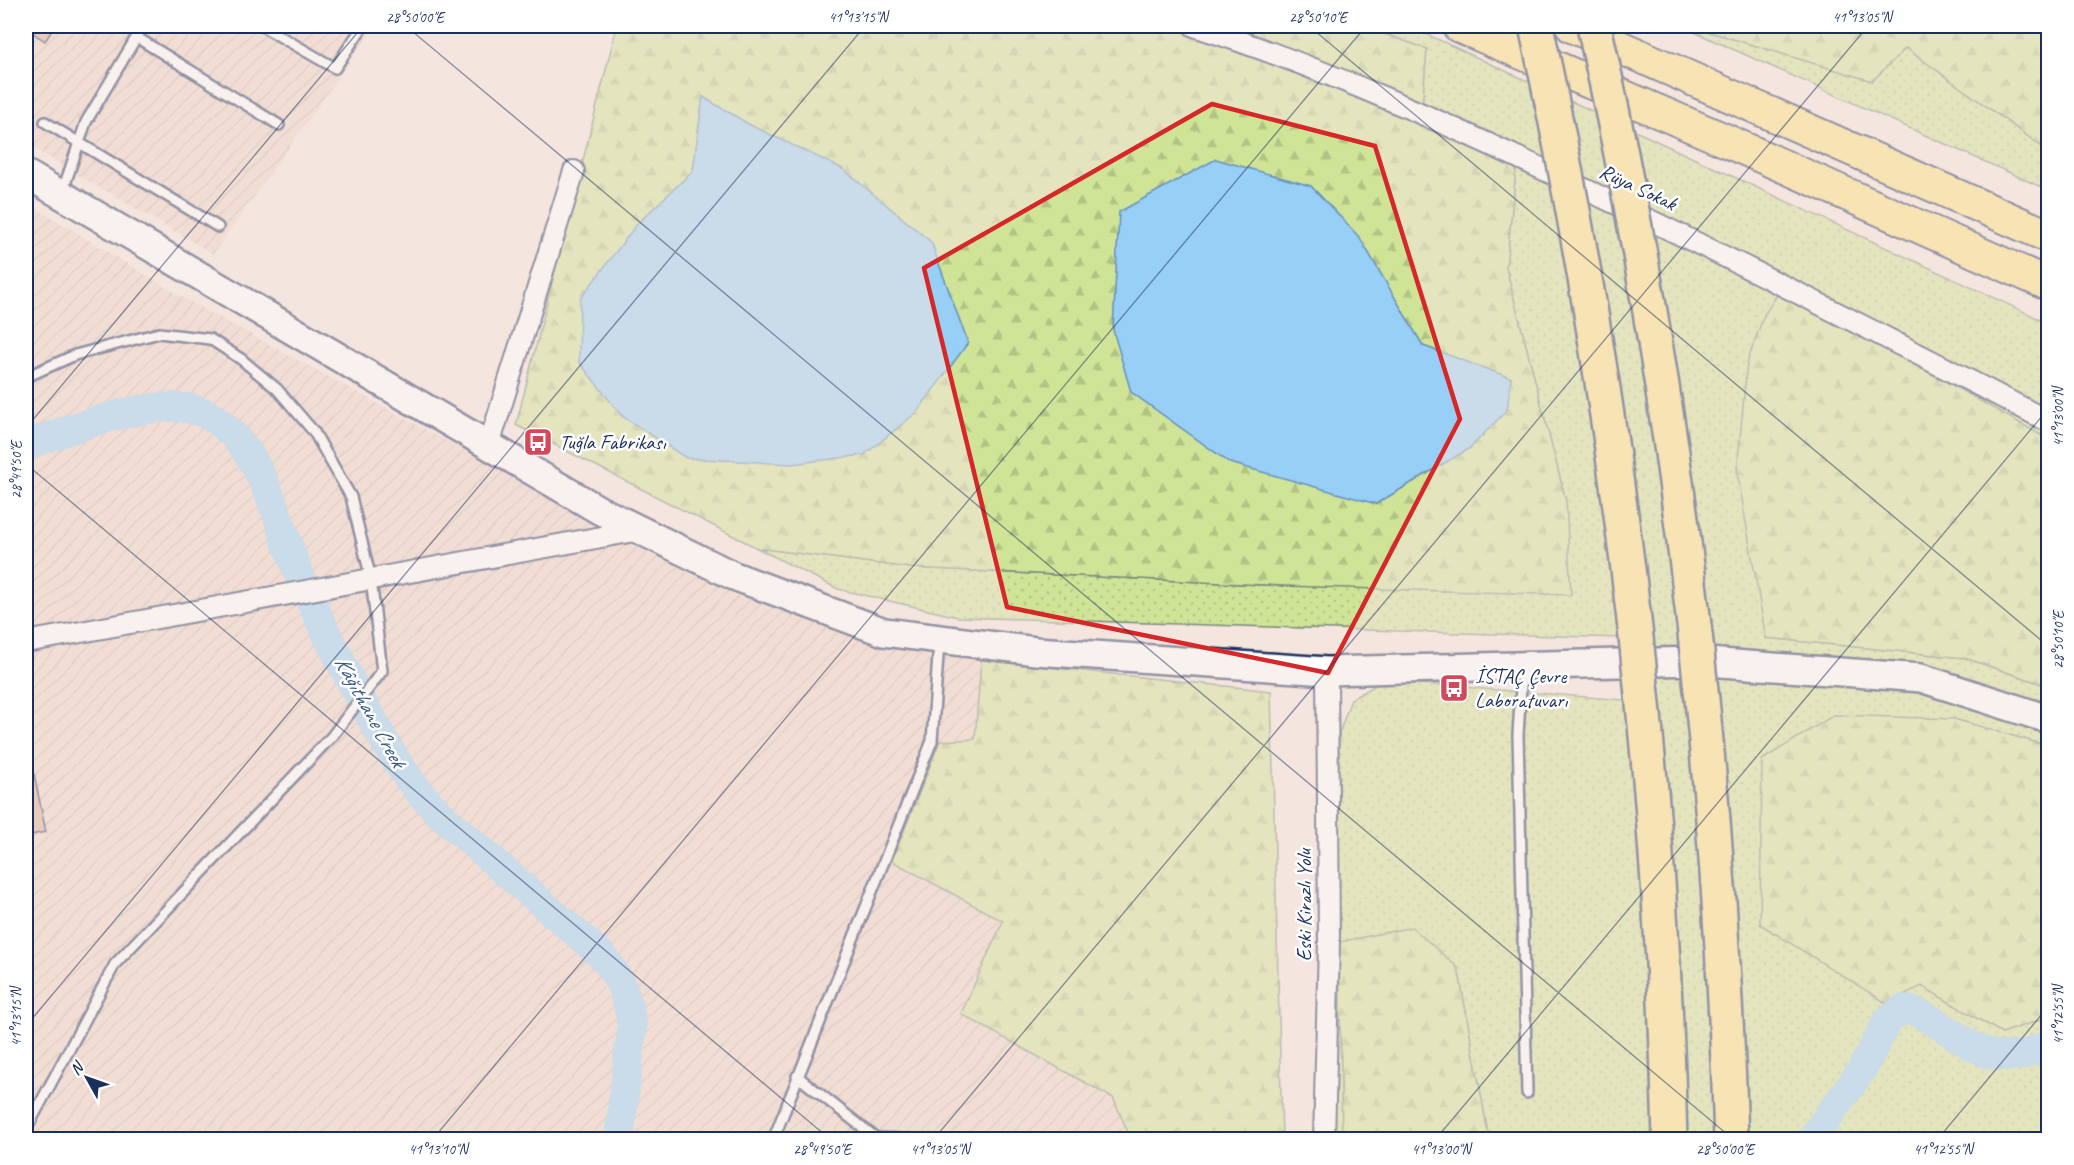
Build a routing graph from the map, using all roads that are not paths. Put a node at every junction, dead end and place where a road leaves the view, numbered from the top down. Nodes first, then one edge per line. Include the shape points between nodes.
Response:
1 (143, 26) edge
2 (262, 26) edge
3 (363, 26) edge
4 (1194, 26) edge
5 (1459, 26) edge
6 (1536, 26) edge
7 (1572, 26) edge
8 (1594, 26) edge
9 (136, 37) junction
10 (45, 122) dead end
11 (279, 125) dead end
12 (79, 143) junction
13 (574, 171) dead end
14 (26, 174) edge
15 (62, 195) junction
16 (218, 227) dead end
17 (2049, 236) edge
18 (1955, 242) junction
19 (2049, 284) edge
20 (2049, 303) edge
21 (26, 378) edge
22 (2049, 421) edge
23 (489, 446) junction
24 (640, 530) junction
25 (371, 579) junction
26 (939, 641) junction
27 (26, 642) edge
28 (1523, 666) junction
29 (1327, 671) junction
30 (2049, 719) edge
31 (797, 1076) junction
32 (1527, 1093) dead end
33 (26, 1130) edge
34 (876, 1139) edge
35 (773, 1140) edge
36 (931, 1140) edge
37 (1324, 1140) edge
38 (1670, 1140) edge
39 (1731, 1140) edge

1 - 9 lane
2 - 3 lane via 334,68
4 - 22 street, Rüya Sokak via 1394,101 1487,142 1699,243
5 - 18 highway
6 - 38 highway, bridge via 1606,402 1629,574 1654,820
7 - 17 highway
8 - 39 highway, bridge via 1650,309 1690,582 1715,822
9 - 11 lane
9 - 12 lane via 86,122
10 - 12 lane
12 - 15 lane
12 - 16 lane
13 - 23 street
14 - 15 main road
15 - 23 main road
18 - 19 highway
18 - 20 highway via 1984,266
21 - 25 lane via 75,355 159,333 210,339 242,359 277,389 314,432 351,497
23 - 24 main road
24 - 25 street
24 - 26 main road via 745,580 884,632
25 - 27 street
25 - 33 lane via 382,671 332,736 116,964
26 - 29 main road
26 - 31 lane via 932,741
28 - 29 main road
28 - 30 main road via 1695,661 1921,678
28 - 32 lane via 1518,735
29 - 37 street, Eski Kirazlı Yolu via 1329,942
31 - 34 lane
31 - 35 lane
34 - 36 lane

